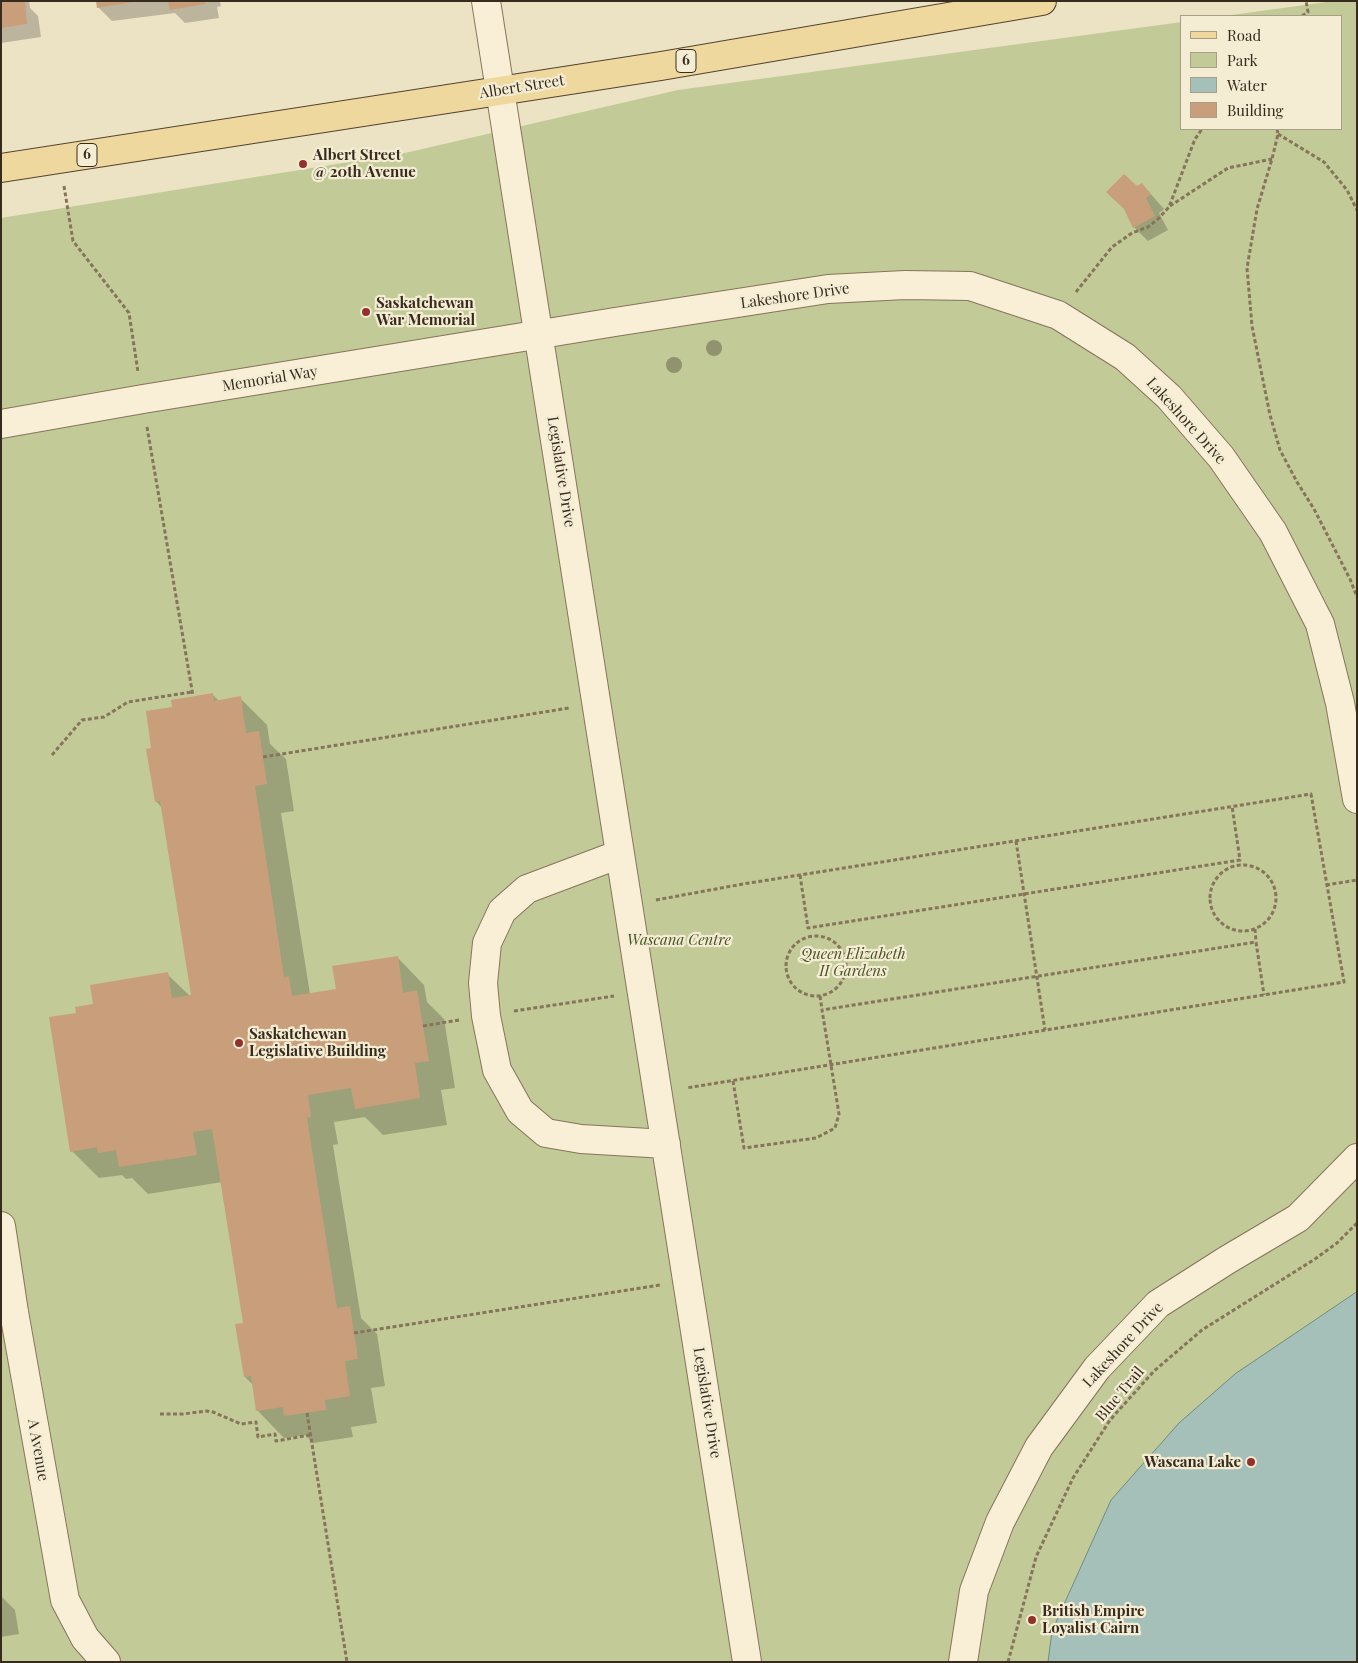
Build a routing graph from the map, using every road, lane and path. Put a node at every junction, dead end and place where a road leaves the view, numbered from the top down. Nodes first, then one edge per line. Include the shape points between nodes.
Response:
1 (486, 1) edge
2 (1042, 1) edge
3 (1306, 1) edge
4 (1304, 15) edge
5 (501, 91) junction
6 (1201, 130) edge
7 (1277, 130) edge
8 (1278, 134) junction
9 (1272, 158) junction
10 (1, 168) edge
11 (1169, 207) junction
12 (1357, 210) edge
13 (1058, 316) junction
14 (539, 336) junction
15 (13, 423) edge
16 (1, 445) edge
17 (1357, 597) edge
18 (189, 669) dead end
19 (597, 704) junction
20 (52, 755) dead end
21 (263, 757) dead end
22 (1357, 799) edge
23 (1232, 806) junction
24 (1016, 841) junction
25 (620, 854) junction
26 (1240, 860) junction
27 (1240, 866) junction
28 (800, 875) junction
29 (1357, 880) edge
30 (1326, 885) junction
31 (1025, 894) junction
32 (628, 905) junction
33 (808, 928) junction
34 (1254, 929) junction
35 (810, 936) junction
36 (1256, 942) junction
37 (1037, 976) junction
38 (642, 991) junction
39 (1264, 995) junction
40 (820, 996) junction
41 (822, 1010) junction
42 (486, 1016) junction
43 (423, 1026) dead end
44 (1045, 1030) junction
45 (831, 1065) junction
46 (733, 1080) junction
47 (658, 1093) junction
48 (666, 1144) junction
49 (1357, 1158) edge
50 (1357, 1223) edge
51 (1, 1226) edge
52 (687, 1281) junction
53 (8, 1313) edge
54 (354, 1333) dead end
55 (307, 1413) dead end
56 (160, 1414) dead end
57 (310, 1435) junction
58 (741, 1661) edge
59 (106, 1662) edge
60 (347, 1662) edge
61 (964, 1662) edge
62 (1008, 1662) edge

1 - 5 street, Legislative Drive
2 - 5 main road, Albert Street / 6
3 - 4 path via 1308,12
5 - 10 main road, Albert Street / 6
5 - 14 street, Legislative Drive
6 - 11 path via 1194,139
7 - 8 path
8 - 9 path
8 - 12 path via 1324,162 1347,190
9 - 11 path via 1228,168
9 - 17 path via 1257,210 1248,268 1252,326 1280,450 1314,509
11 - 13 path via 1148,227 1132,233 1112,247
13 - 14 street, Lakeshore Drive via 970,286 905,285 828,289
13 - 22 street, Lakeshore Drive via 1125,357 1169,397 1221,457 1272,532 1320,624 1340,703
14 - 15 street, Memorial Way
14 - 19 street, Legislative Drive
15 - 16 street
18 - 20 path via 193,694 128,702 104,717 82,720
19 - 21 path
19 - 25 street, Legislative Drive
23 - 24 path
23 - 26 path
23 - 30 path via 1310,794
24 - 28 path
24 - 31 path
25 - 32 street, Legislative Drive
25 - 42 street via 527,889 502,911 487,943 483,983
26 - 27 path
26 - 31 path
27 - 34 path via 1260,870 1268,877 1276,896 1271,916
27 - 34 path via 1230,868 1215,881 1211,890 1213,911 1217,919 1234,930
28 - 32 path
28 - 33 path
29 - 30 path
30 - 39 path via 1344,982
31 - 33 path
31 - 37 path
32 - 38 street, Legislative Drive
33 - 35 path
34 - 36 path
35 - 40 path via 793,946 785,964 786,973 796,990 813,997
35 - 40 path via 830,939 844,955 846,965 840,985
36 - 37 path
36 - 39 path
37 - 41 path
37 - 44 path
38 - 42 path
38 - 47 street, Legislative Drive
39 - 44 path
40 - 41 path
41 - 45 path
42 - 43 path
42 - 48 street via 496,1070 520,1111 546,1133 581,1139
44 - 45 path
45 - 46 path
45 - 46 path via 839,1114 835,1128 816,1138 744,1148
46 - 47 path
47 - 48 street, Legislative Drive
48 - 52 street, Legislative Drive
49 - 61 street, Lakeshore Drive via 1298,1218 1158,1304 1098,1368 1038,1448 1000,1522 974,1591
50 - 62 path, Blue Trail via 1315,1259 1202,1330 1154,1371 1110,1420 1074,1478 1036,1557
51 - 53 street, A Avenue
52 - 54 path
52 - 58 street, Legislative Drive
53 - 59 street, A Avenue via 65,1600 85,1638
55 - 57 path
56 - 57 path via 213,1412 241,1424 256,1422 258,1438 275,1434 276,1441
57 - 60 path

